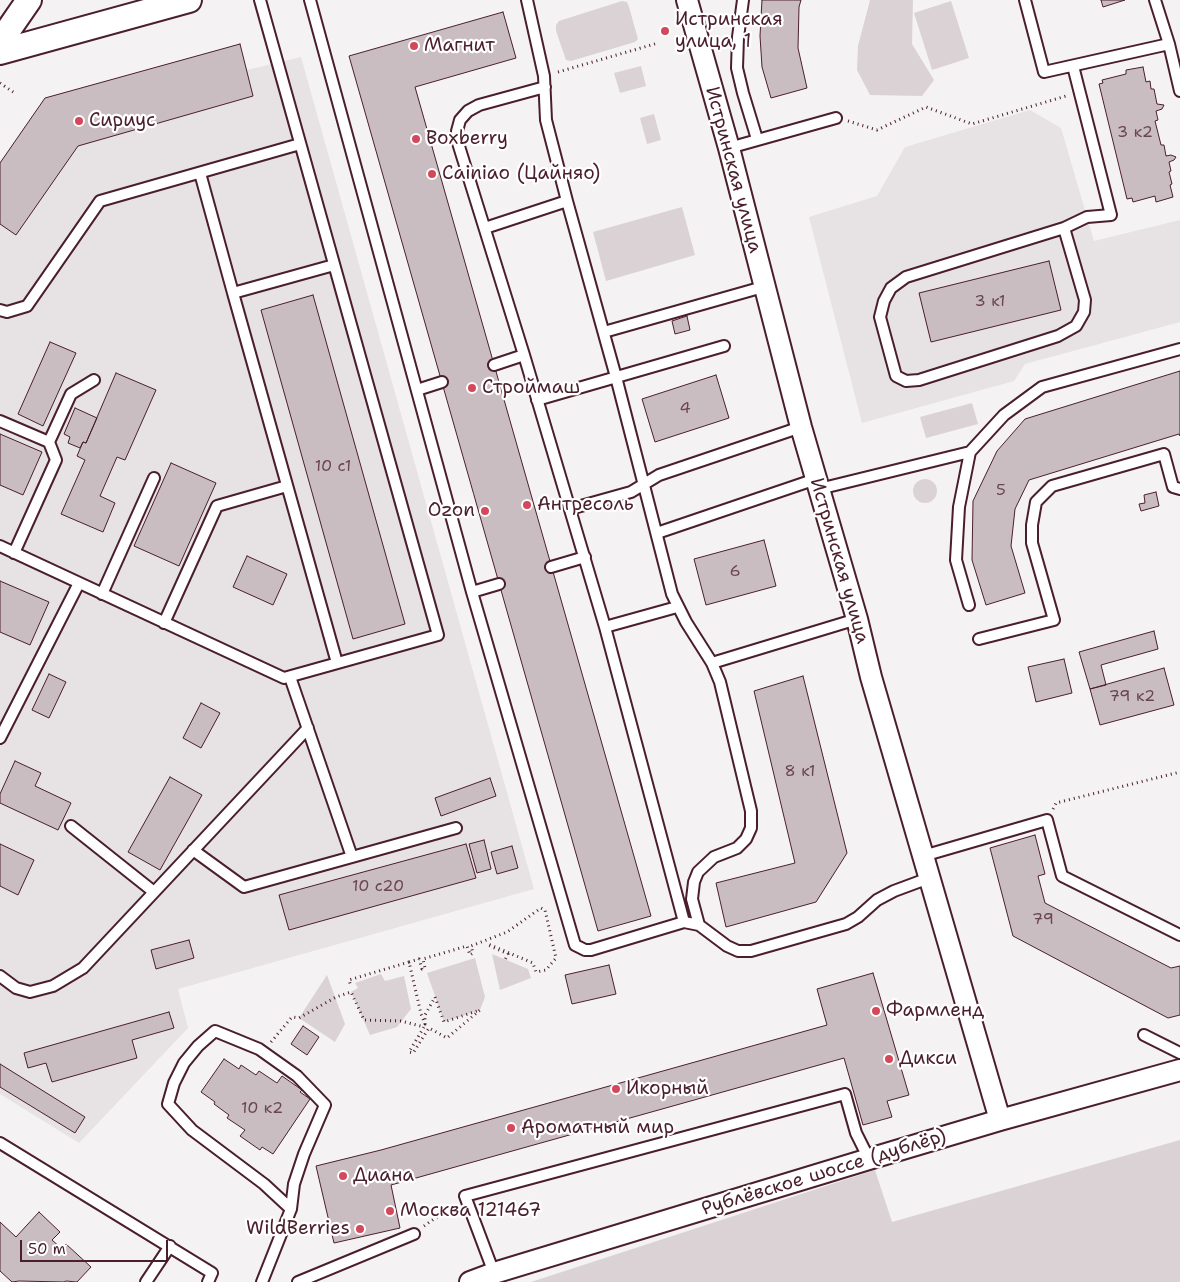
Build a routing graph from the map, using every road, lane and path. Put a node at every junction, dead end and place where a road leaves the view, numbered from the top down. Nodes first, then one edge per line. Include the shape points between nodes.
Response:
1 (30, 0) edge
2 (139, 0) edge
3 (189, 0) edge
4 (260, 0) edge
5 (310, 0) edge
6 (527, 0) edge
7 (687, 0) edge
8 (743, 0) edge
9 (1025, 0) edge
10 (1156, 0) edge
11 (164, 7) junction
12 (0, 42) edge
13 (658, 42) dead end
14 (1169, 44) junction
15 (0, 52) edge
16 (1073, 66) junction
17 (544, 76) junction
18 (0, 83) edge
19 (545, 87) junction
20 (1180, 91) edge
21 (1080, 92) junction
22 (16, 94) dead end
23 (836, 118) joint
24 (757, 139) junction
25 (300, 144) junction
26 (729, 148) junction
27 (200, 173) junction
28 (567, 202) junction
29 (485, 228) junction
30 (1064, 228) junction
31 (334, 264) junction
32 (763, 287) junction
33 (233, 293) junction
34 (0, 310) edge
35 (604, 332) junction
36 (724, 346) dead end
37 (1180, 348) edge
38 (524, 355) junction
39 (494, 365) dead end
40 (616, 377) junction
41 (94, 380) dead end
42 (442, 382) dead end
43 (417, 390) junction
44 (538, 400) junction
45 (0, 421) edge
46 (801, 427) junction
47 (49, 442) junction
48 (970, 452) junction
49 (154, 478) dead end
50 (644, 484) junction
51 (817, 484) junction
52 (287, 486) junction
53 (1180, 489) edge
54 (570, 509) junction
55 (657, 533) junction
56 (0, 546) edge
57 (14, 553) junction
58 (584, 557) junction
59 (551, 567) dead end
60 (79, 583) junction
61 (500, 584) dead end
62 (472, 592) junction
63 (102, 594) junction
64 (969, 605) dead end
65 (678, 607) junction
66 (857, 619) junction
67 (164, 623) junction
68 (605, 627) junction
69 (979, 639) dead end
70 (338, 663) junction
71 (712, 663) junction
72 (290, 677) junction
73 (308, 728) junction
74 (0, 738) edge
75 (1180, 772) edge
76 (1047, 820) junction
77 (71, 826) dead end
78 (456, 828) dead end
79 (193, 850) junction
80 (923, 856) junction
81 (352, 857) junction
82 (929, 878) junction
83 (154, 892) junction
84 (684, 922) junction
85 (699, 925) junction
86 (1180, 935) edge
87 (505, 960) dead end
88 (409, 962) junction
89 (0, 978) edge
90 (350, 987) dead end
91 (1144, 1035) dead end
92 (262, 1052) junction
93 (1180, 1053) edge
94 (1180, 1070) edge
95 (1000, 1120) junction
96 (0, 1143) edge
97 (870, 1159) junction
98 (465, 1196) junction
99 (291, 1209) junction
100 (414, 1234) joint
101 (170, 1246) junction
102 (494, 1273) junction
103 (146, 1282) edge
104 (208, 1282) edge
105 (262, 1282) edge
106 (298, 1282) edge
107 (470, 1282) edge

1 - 12 street
2 - 11 street
3 - 11 street
4 - 25 lane
5 - 43 lane
6 - 17 lane
7 - 26 street, Истринская улица
8 - 24 lane via 737,68
9 - 16 lane via 1044,72
10 - 14 lane
11 - 15 street
13 - 17 path
14 - 16 lane
14 - 20 lane
16 - 21 lane
17 - 19 lane
18 - 22 path
19 - 28 lane via 546,120
19 - 29 lane via 479,106 460,120 458,143
21 - 23 path via 972,124 926,107 876,130
21 - 30 lane via 1111,215 1087,217
23 - 24 lane
24 - 26 lane
25 - 27 lane
25 - 31 lane
26 - 32 street, Истринская улица
27 - 33 lane
27 - 34 lane via 100,201 27,306 7,312
28 - 29 lane
28 - 35 lane
29 - 38 lane
30 - 30 lane via 906,277 891,288 880,316 896,376 906,382 919,380 1058,336 1076,326 1084,312 1085,300
31 - 33 lane
31 - 70 lane via 438,635
32 - 35 lane
32 - 46 street, Истринская улица
33 - 52 lane
35 - 40 lane
36 - 40 lane
37 - 48 lane via 1042,387 1004,415
38 - 39 lane
38 - 44 lane
40 - 44 lane
40 - 50 lane
41 - 47 lane via 71,394
42 - 43 lane
43 - 62 lane
44 - 54 lane
45 - 47 lane
46 - 50 lane via 659,475
46 - 51 street, Истринская улица
47 - 57 lane via 56,460
48 - 51 lane
48 - 64 lane via 959,507 956,560
49 - 63 lane
50 - 54 lane via 631,492
50 - 55 lane
51 - 55 lane
51 - 66 street, Истринская улица
52 - 67 lane via 217,506
52 - 70 lane
53 - 69 lane via 1173,487 1164,454 1052,486 1036,502 1032,544 1054,620
54 - 58 lane
55 - 65 lane
56 - 57 lane
57 - 60 lane
58 - 59 lane
58 - 68 lane
60 - 63 lane
60 - 74 lane
61 - 62 lane
62 - 84 lane via 575,945 590,950
63 - 67 lane
65 - 68 lane
65 - 71 lane
66 - 71 lane
66 - 80 street, Истринская улица
67 - 72 lane via 284,678
68 - 84 lane
70 - 72 lane
71 - 85 lane via 720,682 751,811 751,828 737,848 714,857 698,872 692,899
72 - 73 lane
73 - 79 lane
73 - 81 lane
75 - 76 path via 1056,803
76 - 80 lane
76 - 86 lane via 1062,876
77 - 83 lane
78 - 81 lane
79 - 81 lane via 244,887
79 - 83 lane
80 - 82 street, Истринская улица
82 - 85 lane via 877,900 846,924 751,951 738,951 727,946
82 - 95 street, Истринская улица
83 - 89 lane via 83,968 53,986 30,992
84 - 85 lane
87 - 88 path via 508,954 488,944 533,963 536,972 546,970 556,958 545,910 541,908 507,932 471,946 473,954 470,955 467,946 423,959 425,968 422,969 419,959
88 - 90 path via 349,980
88 - 92 path via 425,1024 424,1015 435,997 444,1022 480,1010 446,1038 429,1028 413,1053 409,1052 424,1027 401,1021 364,1020 351,992 292,1018
91 - 93 lane
92 - 99 lane via 297,1076 325,1105 294,1184
92 - 99 lane via 215,1031 184,1063 168,1104 192,1130 264,1184
94 - 95 street, Рублёвское шоссе (дублёр)
95 - 97 street, Рублёвское шоссе (дублёр)
96 - 101 lane
97 - 98 lane via 856,1133 845,1094
97 - 102 street, Рублёвское шоссе (дублёр)
98 - 100 path
98 - 102 lane
99 - 105 lane
100 - 106 lane
101 - 103 lane
101 - 104 lane via 212,1272
102 - 107 street, Рублёвское шоссе (дублёр)

